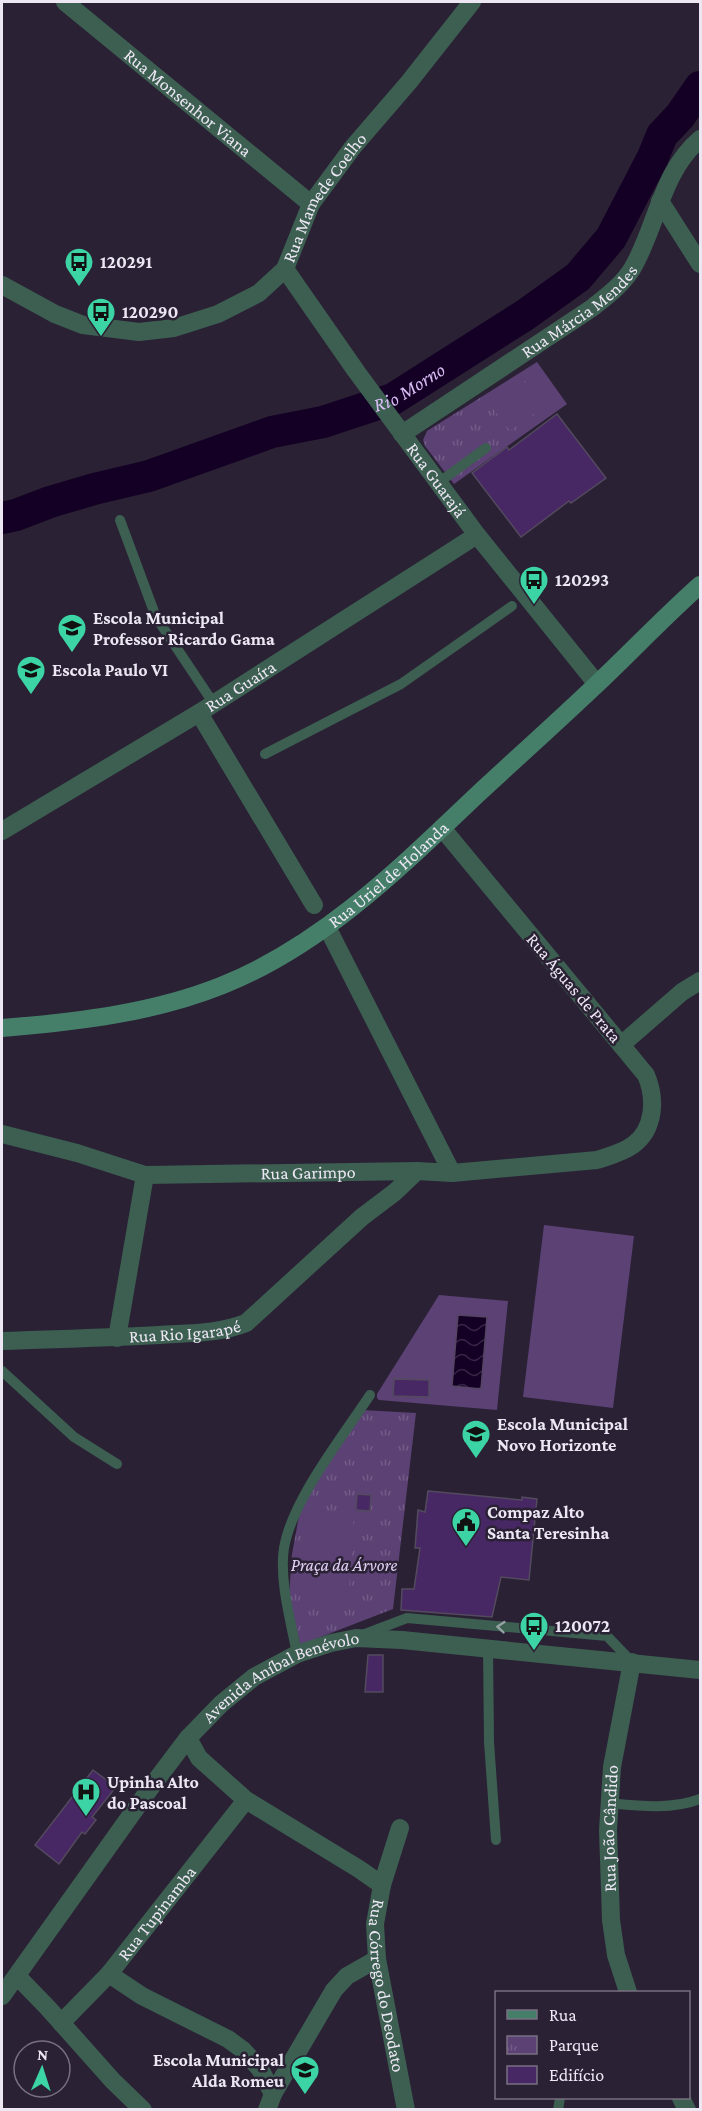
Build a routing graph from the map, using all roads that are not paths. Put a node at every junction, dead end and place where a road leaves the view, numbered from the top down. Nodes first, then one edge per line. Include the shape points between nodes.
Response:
1 (65, 2) edge
2 (472, 2) edge
3 (700, 138) edge
4 (660, 201) junction
5 (311, 204) junction
6 (700, 264) edge
7 (285, 269) junction
8 (2, 285) edge
9 (402, 434) junction
10 (486, 448) dead end
11 (438, 483) junction
12 (120, 520) dead end
13 (477, 535) junction
14 (700, 585) edge
15 (519, 601) junction
16 (597, 684) junction
17 (206, 708) junction
18 (265, 754) dead end
19 (442, 828) junction
20 (2, 831) edge
21 (314, 905) dead end
22 (327, 927) junction
23 (700, 981) edge
24 (2, 1028) edge
25 (621, 1045) junction
26 (2, 1134) edge
27 (617, 1153) joint
28 (417, 1171) junction
29 (452, 1173) junction
30 (146, 1175) junction
31 (117, 1338) junction
32 (2, 1341) edge
33 (2, 1371) edge
34 (370, 1395) dead end
35 (117, 1464) dead end
36 (356, 1638) junction
37 (488, 1648) junction
38 (297, 1654) junction
39 (632, 1662) junction
40 (700, 1670) edge
41 (188, 1738) junction
42 (700, 1799) edge
43 (246, 1800) junction
44 (608, 1803) junction
45 (400, 1828) dead end
46 (496, 1840) dead end
47 (382, 1885) junction
48 (376, 1959) junction
49 (109, 1974) junction
50 (16, 1976) junction
51 (628, 1991) edge
52 (2, 1996) edge
53 (61, 2023) junction
54 (270, 2102) edge
55 (143, 2109) edge
56 (406, 2109) edge

1 - 5 street, Rua Monsenhor Viana
2 - 5 street, Rua Mamede Coelho
3 - 4 street, Rua Márcia Mendes via 686,152
4 - 6 street
4 - 9 street, Rua Márcia Mendes via 644,245 615,290
5 - 7 street, Rua Mamede Coelho
7 - 8 street, Rua Mamede Coelho via 259,293 218,314 174,328 138,332 83,325
7 - 9 street, Rua Guarajá
9 - 11 street, Rua Guarajá
10 - 11 lane
11 - 13 street, Rua Guarajá
12 - 17 lane via 156,617
13 - 15 street, Rua Guarajá
13 - 17 street, Rua Guaíra
14 - 16 main road, Rua Uriel de Holanda
15 - 16 street, Rua Guarajá
15 - 18 lane via 401,684
16 - 19 main road, Rua Uriel de Holanda
17 - 20 street, Rua Guaíra
17 - 21 street
19 - 22 main road, Rua Uriel de Holanda
19 - 25 street, Rua Águas de Prata
22 - 24 main road, Rua Uriel de Holanda via 264,967 201,993 95,1018
22 - 29 street
23 - 25 street
25 - 27 street, Rua Águas de Prata via 646,1075 653,1099 650,1122 643,1136
26 - 30 street, Rua Garimpo
27 - 29 street, Rua Garimpo via 574,1163
28 - 29 street, Rua Garimpo
28 - 30 street, Rua Garimpo
28 - 31 street, Rua Rio Igarapé via 246,1323 207,1332
30 - 31 street
31 - 32 street, Rua Rio Igarapé
33 - 35 lane via 74,1437
34 - 38 lane via 302,1498 284,1548 283,1574
36 - 37 street, Avenida Aníbal Benévolo
36 - 38 street, Avenida Aníbal Benévolo
39 -> 36 lane via 607,1636 407,1618
37 - 39 street, Avenida Aníbal Benévolo
37 - 46 lane
38 - 41 street, Avenida Aníbal Benévolo via 254,1677
39 - 40 street, Avenida Aníbal Benévolo
39 - 44 street, Rua João Cândido
41 - 43 street via 200,1758
41 - 50 street, Avenida Aníbal Benévolo
42 - 44 lane via 686,1805 660,1807
43 - 47 street
43 - 49 street, Rua Tupinamba
44 - 51 street, Rua João Cândido via 611,1920 616,1955
45 - 47 street, Rua Córrego do Deodato
47 - 48 street, Rua Córrego do Deodato via 375,1924
48 - 54 street via 347,1976 334,1990
48 - 56 street, Rua Córrego do Deodato
49 - 53 street, Rua Tupinamba
49 - 54 street via 142,1996 236,2044 260,2069
50 - 52 street, Avenida Aníbal Benévolo
50 - 53 street
53 - 55 street

